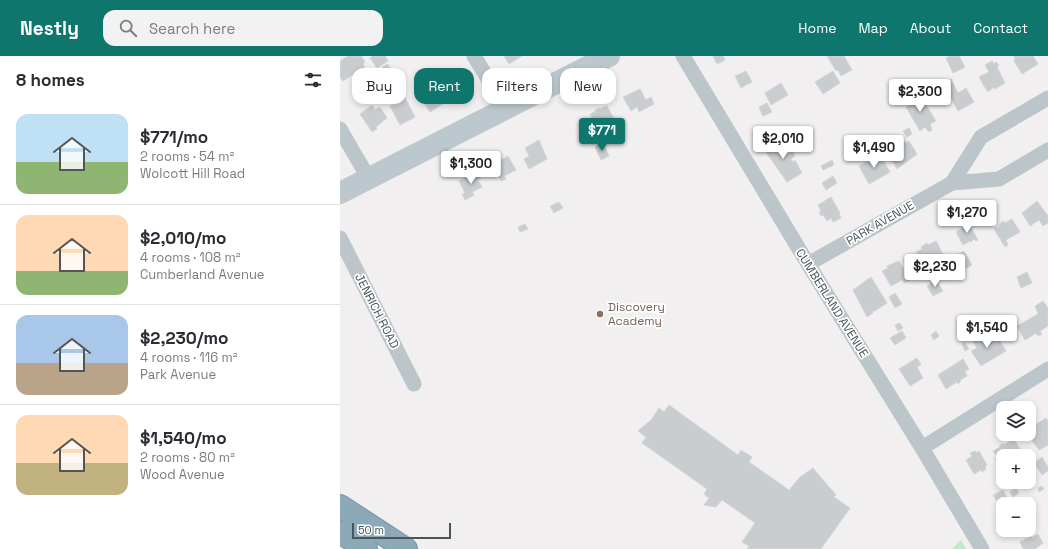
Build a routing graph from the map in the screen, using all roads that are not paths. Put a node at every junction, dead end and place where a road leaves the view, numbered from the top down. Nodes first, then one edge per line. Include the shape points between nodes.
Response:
1 (474, 56) edge
2 (609, 56) edge
3 (683, 56) edge
4 (1048, 98) edge
5 (506, 108) junction
6 (340, 129) edge
7 (1048, 150) edge
8 (369, 179) junction
9 (952, 183) junction
10 (340, 193) edge
11 (340, 238) edge
12 (808, 264) junction
13 (1048, 370) edge
14 (414, 384) dead end
15 (922, 448) junction
16 (340, 506) edge
17 (340, 532) edge
18 (366, 549) edge
19 (406, 549) edge
20 (982, 549) edge

1 - 5 street
2 - 5 street
3 - 12 street, CUMBERLAND AVENUE
4 - 9 street, PARK AVENUE via 981,138
5 - 8 street
6 - 8 street
7 - 9 street, PARK AVENUE via 998,179
8 - 10 street
9 - 12 street, PARK AVENUE
11 - 14 street, JENRICH ROAD
12 - 15 street, CUMBERLAND AVENUE
13 - 15 street
15 - 20 street, CUMBERLAND AVENUE
16 - 19 highway
17 - 18 highway

